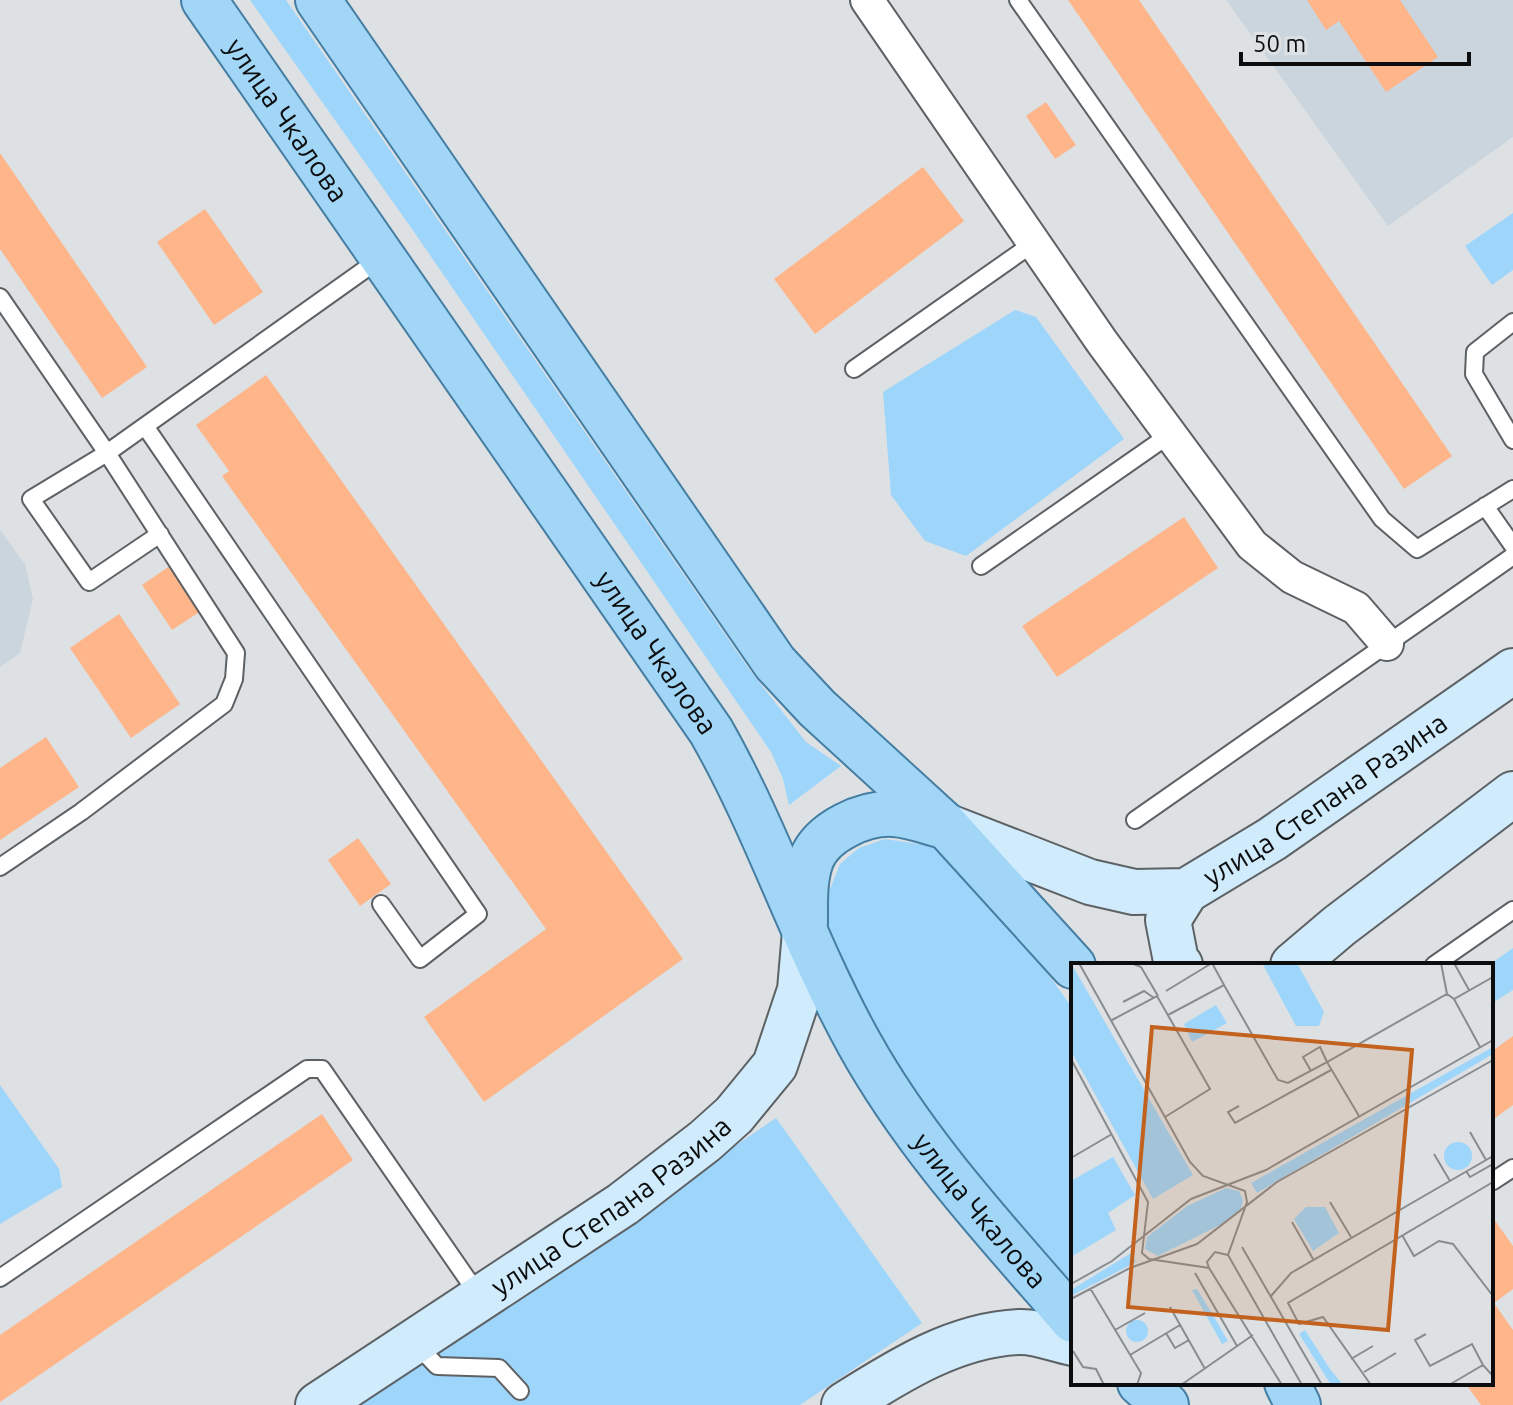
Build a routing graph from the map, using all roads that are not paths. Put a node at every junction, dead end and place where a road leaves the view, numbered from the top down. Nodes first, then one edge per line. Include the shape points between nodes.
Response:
1 (204, 0) edge
2 (318, 0) edge
3 (867, 0) edge
4 (1018, 0) edge
5 (1035, 242) junction
6 (383, 257) junction
7 (0, 297) edge
8 (1513, 322) edge
9 (854, 369) dead end
10 (145, 426) junction
11 (1169, 435) junction
12 (1513, 440) edge
13 (107, 453) junction
14 (1513, 489) edge
15 (1485, 506) junction
16 (160, 534) junction
17 (1513, 546) edge
18 (1513, 556) edge
19 (981, 566) dead end
20 (1387, 644) junction
21 (1513, 671) edge
22 (1513, 794) edge
23 (1135, 820) dead end
24 (946, 826) junction
25 (0, 867) edge
26 (1186, 891) junction
27 (381, 904) dead end
28 (1513, 910) edge
29 (805, 932) junction
30 (1178, 963) edge
31 (1295, 963) edge
32 (1437, 963) edge
33 (1071, 964) edge
34 (1513, 1168) edge
35 (1493, 1181) dead end
36 (0, 1278) edge
37 (480, 1297) junction
38 (1071, 1318) edge
39 (413, 1341) junction
40 (1071, 1343) edge
41 (1142, 1385) edge
42 (1288, 1385) edge
43 (520, 1391) dead end
44 (318, 1405) edge
45 (844, 1405) edge
46 (1166, 1405) edge
47 (1298, 1405) edge

1 - 6 main road, улица Чкалова
2 - 24 main road via 775,663
3 - 5 street
4 - 15 lane via 1382,519 1417,549
5 - 9 lane
5 - 11 street
6 - 10 lane
6 - 29 main road, улица Чкалова via 711,731 765,835
7 - 13 lane
8 - 12 lane via 1475,352 1474,374
10 - 13 lane
10 - 27 lane via 478,914 420,959
11 - 19 lane
11 - 20 street via 1252,545 1292,577 1356,608
13 - 16 lane
13 - 16 lane via 31,499 89,582
14 - 15 lane
15 - 17 lane
16 - 25 lane via 236,653 234,679 224,704
18 - 20 lane
20 - 23 lane
21 - 26 main road, улица Степана Разина via 1272,839
22 - 31 main road
24 - 26 main road, улица Степана Разина via 1090,882 1134,892
24 - 29 main road via 897,814 868,814 834,832 812,858 805,889
24 - 33 main road
26 - 30 main road via 1168,920
28 - 32 lane
29 - 37 main road, улица Степана Разина via 800,990 775,1065 734,1115 623,1204
29 - 38 main road, улица Чкалова via 859,1042 903,1116
34 - 35 lane
36 - 37 lane via 307,1069 322,1069
37 - 39 main road, улица Степана Разина
39 - 43 lane via 437,1366 499,1368
39 - 44 main road, улица Степана Разина
40 - 45 main road via 1022,1331 965,1340
41 - 46 main road
42 - 47 main road

